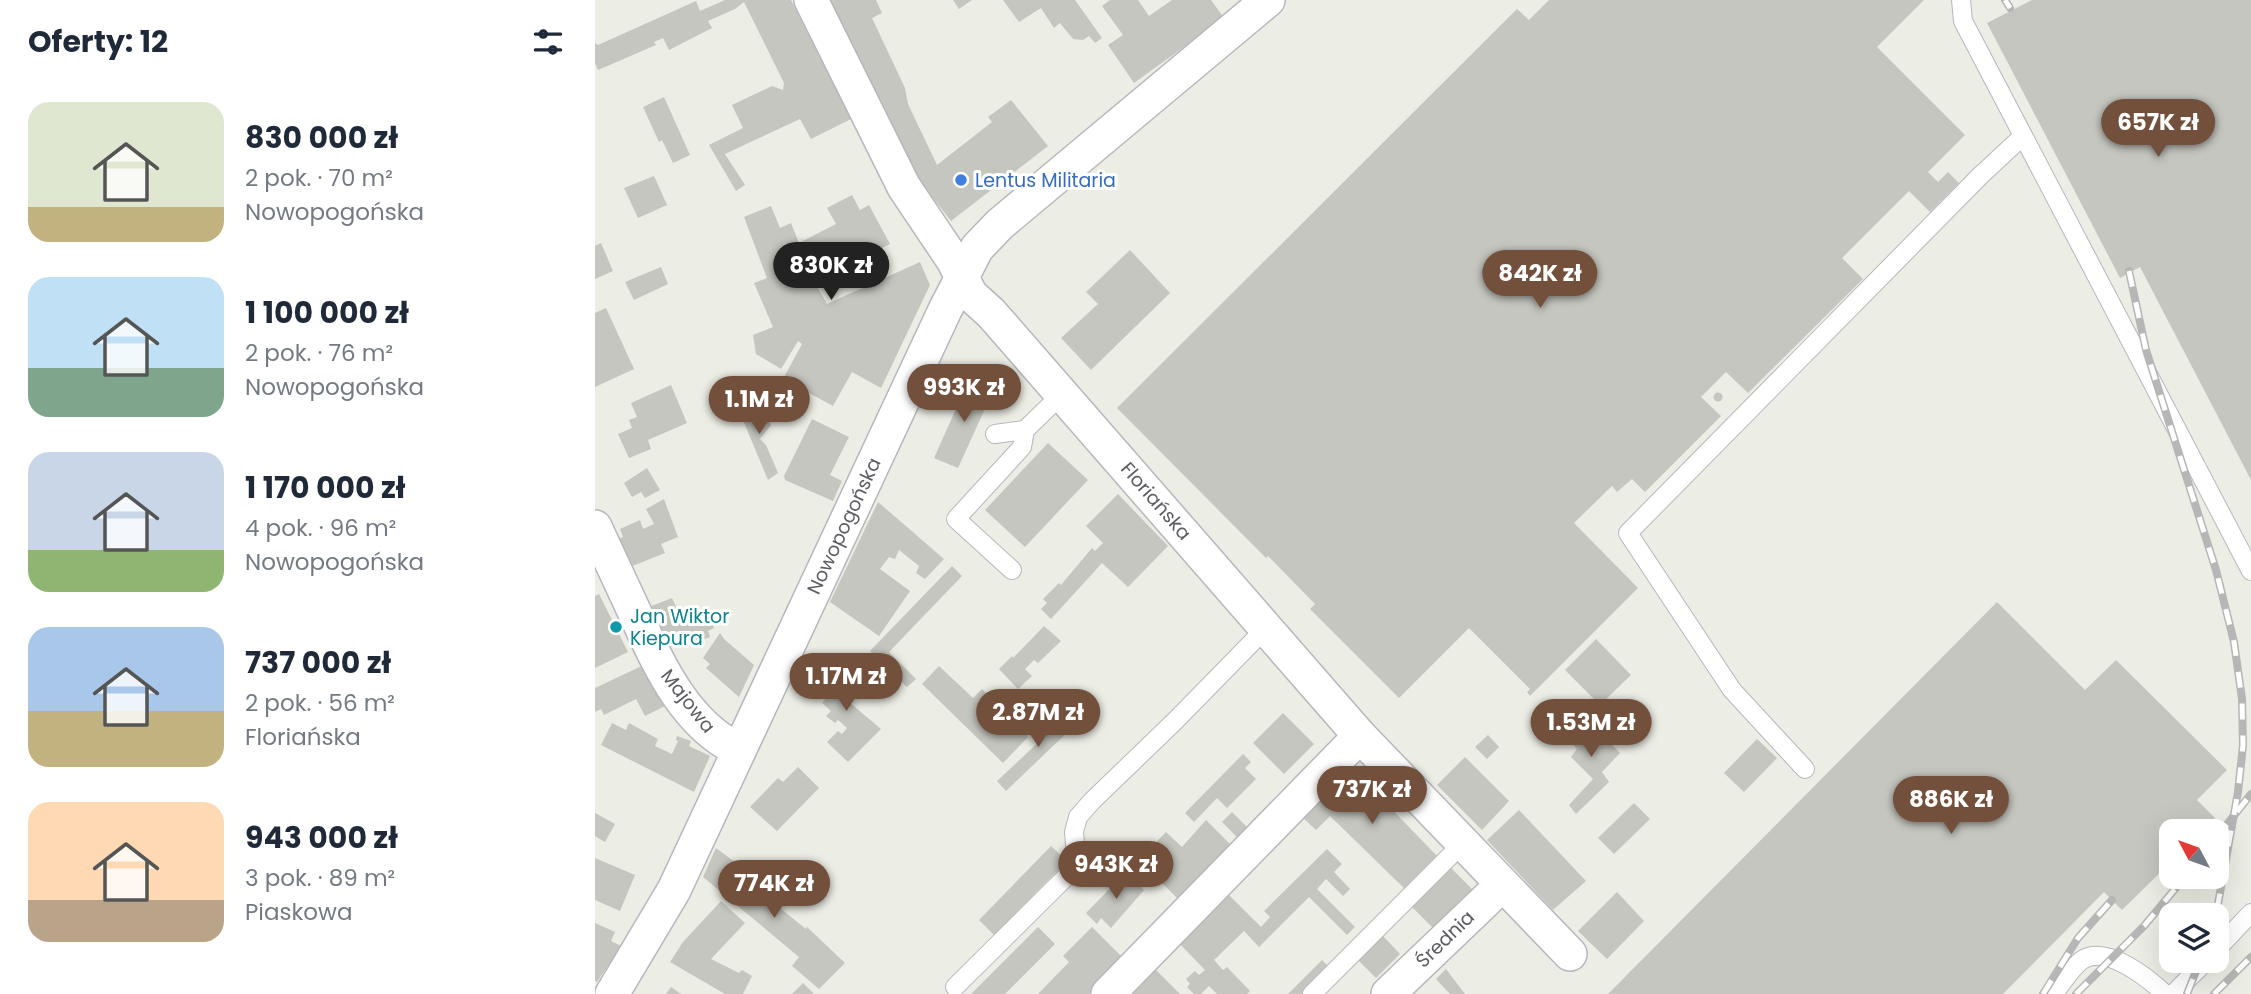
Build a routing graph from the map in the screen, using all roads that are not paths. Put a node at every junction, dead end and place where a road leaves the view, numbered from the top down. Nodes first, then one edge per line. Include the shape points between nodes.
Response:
1 (811, 0) edge
2 (1961, 0) edge
3 (1253, 5) edge
4 (2023, 136) junction
5 (961, 277) junction
6 (1062, 394) junction
7 (1024, 430) junction
8 (995, 434) dead end
9 (595, 527) edge
10 (1012, 570) dead end
11 (2251, 570) edge
12 (1266, 627) junction
13 (1360, 736) junction
14 (739, 750) junction
15 (1805, 769) dead end
16 (1462, 843) junction
17 (1502, 885) junction
18 (2251, 913) edge
19 (2229, 936) edge
20 (1570, 954) dead end
21 (2194, 973) edge
22 (955, 987) dead end
23 (612, 994) edge
24 (1108, 994) edge
25 (1312, 994) edge
26 (1388, 994) edge
27 (2053, 994) edge
28 (2165, 994) edge
29 (2173, 994) edge

1 - 5 street, Floriańska via 904,187
2 - 4 lane via 1963,21
3 - 5 street, Nowopogońska via 1000,224 977,248
4 - 11 lane
4 - 15 lane via 1628,533 1732,690
5 - 6 street, Floriańska via 971,295
5 - 14 street, Nowopogońska
6 - 7 lane
6 - 12 street, Floriańska
7 - 8 lane
7 - 10 lane via 1022,447 956,519
9 - 14 street, Majowa via 661,667 682,700 709,732
12 - 13 street, Floriańska
12 - 22 lane via 1078,817 1074,832 1077,866
13 - 16 street, Floriańska
13 - 24 street
14 - 23 street, Nowopogońska via 674,890
16 - 17 street, Floriańska
16 - 25 lane
17 - 20 street, Floriańska
17 - 26 street, Średnia
18 - 19 lane
21 - 29 lane
27 - 28 lane via 2081,961 2094,955 2111,958 2148,978

